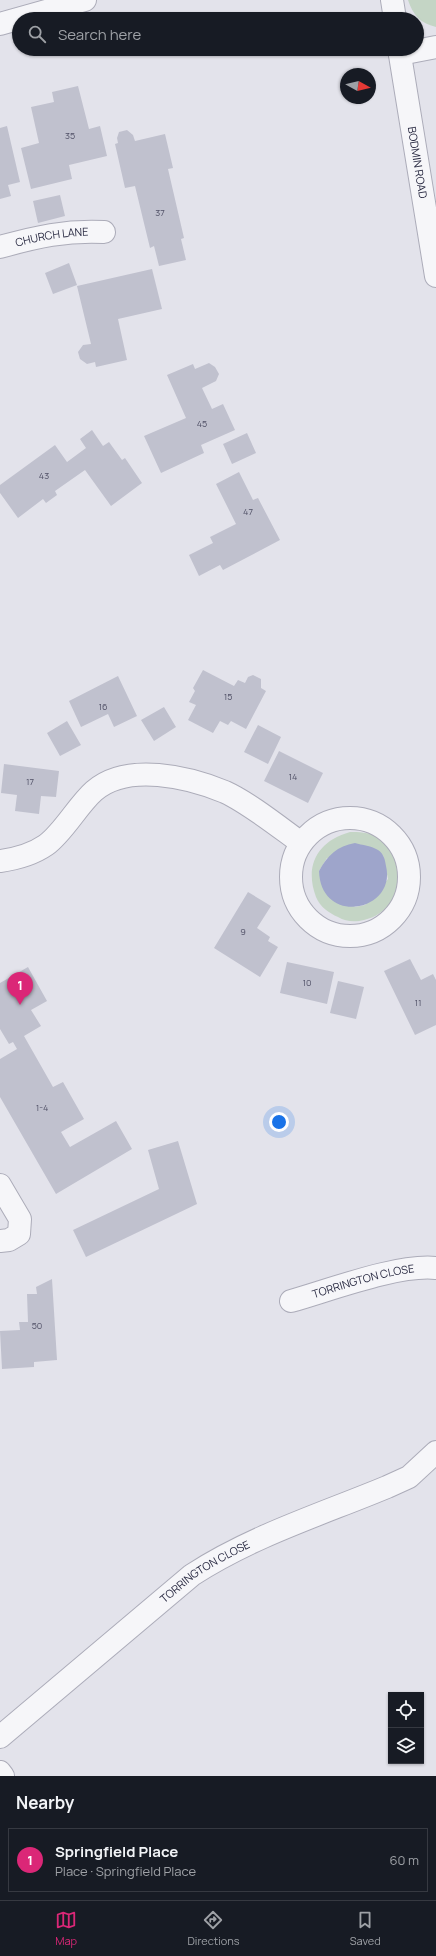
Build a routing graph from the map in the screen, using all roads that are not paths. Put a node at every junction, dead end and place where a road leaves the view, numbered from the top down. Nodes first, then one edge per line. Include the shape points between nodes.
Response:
1 (85, 0) edge
2 (392, 0) edge
3 (42, 12) edge
4 (394, 12) edge
5 (12, 21) edge
6 (0, 24) edge
7 (436, 47) edge
8 (424, 49) edge
9 (400, 56) edge
10 (104, 232) dead end
11 (0, 246) edge
12 (436, 276) edge
13 (301, 843) junction
14 (0, 861) edge
15 (0, 1185) edge
16 (0, 1241) edge
17 (436, 1268) edge
18 (291, 1300) dead end
19 (436, 1452) edge
20 (0, 1737) edge
21 (0, 1772) edge
22 (3, 1776) edge

1 - 3 street
2 - 4 street
5 - 6 street
7 - 8 street
9 - 12 street, BODMIN ROAD
10 - 11 street, CHURCH LANE via 82,231 45,235
13 - 13 street via 321,824 338,818 357,817 369,820 391,833 400,843 409,866 409,888 399,911 379,928 353,936 326,931 309,920 298,905 292,887 291,868 296,850
13 - 14 street via 226,793 185,779 144,774 111,780 94,791 46,845 15,859
15 - 16 street via 20,1219 19,1234 9,1240
17 - 18 street, TORRINGTON CLOSE via 423,1267 383,1274
19 - 20 street, TORRINGTON CLOSE via 409,1477 251,1542 192,1575
21 - 22 street

